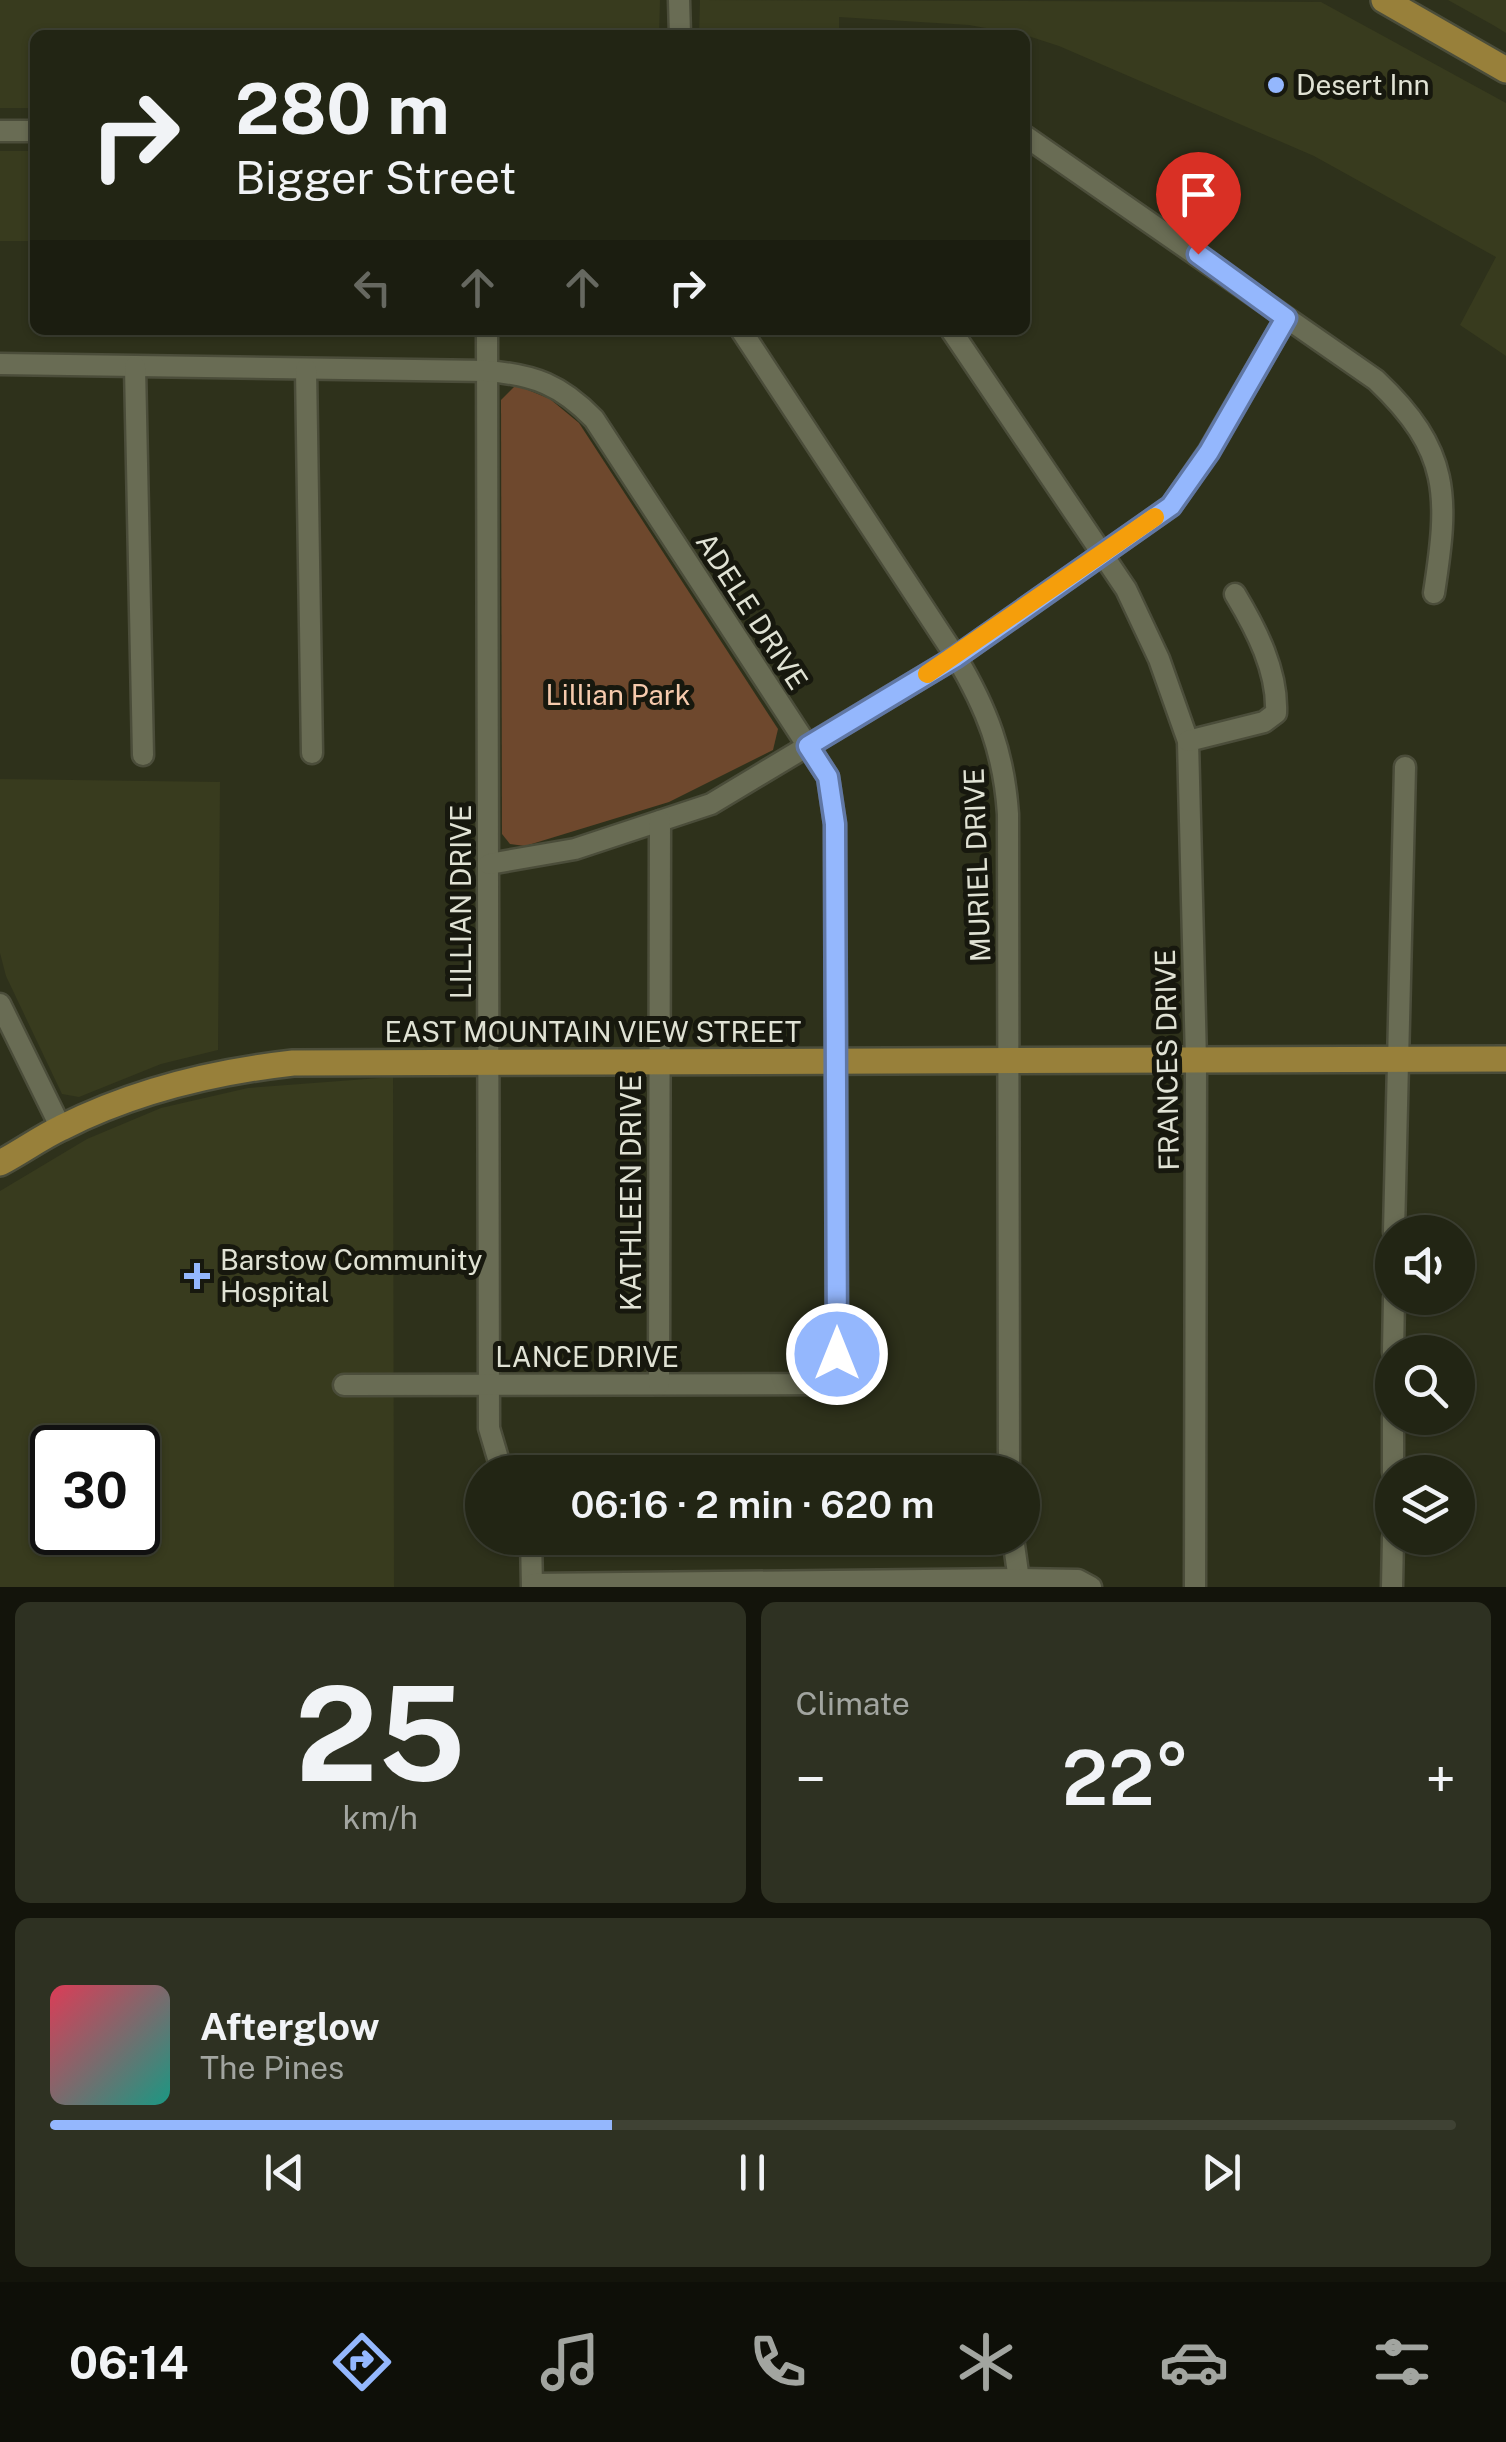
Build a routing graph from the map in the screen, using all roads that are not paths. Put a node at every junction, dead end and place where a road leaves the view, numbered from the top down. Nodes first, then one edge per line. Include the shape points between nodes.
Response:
1 (679, 0) edge
2 (1384, 0) edge
3 (680, 30) edge
4 (1506, 70) edge
5 (0, 130) edge
6 (30, 131) edge
7 (1030, 139) edge
8 (1286, 318) junction
9 (487, 335) edge
10 (744, 335) edge
11 (954, 335) edge
12 (0, 364) edge
13 (134, 367) junction
14 (306, 369) junction
15 (487, 370) junction
16 (1100, 554) junction
17 (1434, 593) dead end
18 (1235, 594) dead end
19 (956, 657) junction
20 (1188, 741) junction
21 (808, 746) junction
22 (312, 753) dead end
23 (143, 755) dead end
24 (1404, 766) dead end
25 (660, 821) junction
26 (489, 864) junction
27 (0, 1004) edge
28 (1394, 1059) junction
29 (658, 1060) junction
30 (1196, 1060) junction
31 (1506, 1060) edge
32 (489, 1061) junction
33 (836, 1061) junction
34 (1008, 1061) junction
35 (61, 1128) junction
36 (0, 1162) edge
37 (1394, 1215) edge
38 (659, 1384) junction
39 (831, 1384) joint
40 (344, 1385) dead end
41 (489, 1385) junction
42 (497, 1455) edge
43 (1009, 1455) edge
44 (531, 1555) edge
45 (1015, 1555) edge
46 (1392, 1555) edge
47 (1019, 1583) edge
48 (532, 1586) edge
49 (1091, 1587) edge
50 (1194, 1587) edge
51 (1392, 1587) edge

1 - 3 street
2 - 4 main road
5 - 6 street
7 - 8 street
8 - 16 street via 1171,506
8 - 17 street via 1376,380 1402,404 1434,453 1444,511
9 - 15 street, LILLIAN DRIVE
10 - 19 street, MURIEL DRIVE
11 - 16 street, FRANCES DRIVE
12 - 13 street, ADELE DRIVE
13 - 14 street, ADELE DRIVE
13 - 23 street
14 - 15 street, ADELE DRIVE
14 - 22 street
15 - 21 street, ADELE DRIVE via 551,383 594,419
15 - 26 street, LILLIAN DRIVE
16 - 19 street
16 - 20 street, FRANCES DRIVE via 1142,620
18 - 20 street via 1257,631 1276,712 1264,722
19 - 21 street
19 - 34 street, MURIEL DRIVE via 985,706 1005,776
20 - 30 street, FRANCES DRIVE
21 - 25 street via 710,804
21 - 33 street, ADELE DRIVE via 828,777 835,824
24 - 28 street via 1403,959
25 - 26 street via 575,849
25 - 29 street, KATHLEEN DRIVE
26 - 32 street, LILLIAN DRIVE
27 - 35 street
28 - 30 main road, EAST MOUNTAIN VIEW STREET
28 - 31 main road, EAST MOUNTAIN VIEW STREET
28 - 37 street
29 - 32 main road, EAST MOUNTAIN VIEW STREET
29 - 33 main road, EAST MOUNTAIN VIEW STREET
29 - 38 street, KATHLEEN DRIVE
30 - 34 main road, EAST MOUNTAIN VIEW STREET
30 - 50 street, FRANCES DRIVE
32 - 35 main road, EAST MOUNTAIN VIEW STREET via 293,1062 238,1069 155,1090
32 - 41 street, LILLIAN DRIVE
33 - 34 main road, EAST MOUNTAIN VIEW STREET
33 - 39 street, ADELE DRIVE via 837,1354
34 - 43 street, MURIEL DRIVE
35 - 36 main road, EAST MOUNTAIN VIEW STREET
38 - 39 street, LANCE DRIVE
38 - 41 street, LANCE DRIVE
40 - 41 street, LANCE DRIVE
41 - 42 street, LILLIAN DRIVE
44 - 48 street
45 - 47 street
46 - 51 street
47 - 48 street
47 - 49 street via 1078,1580

